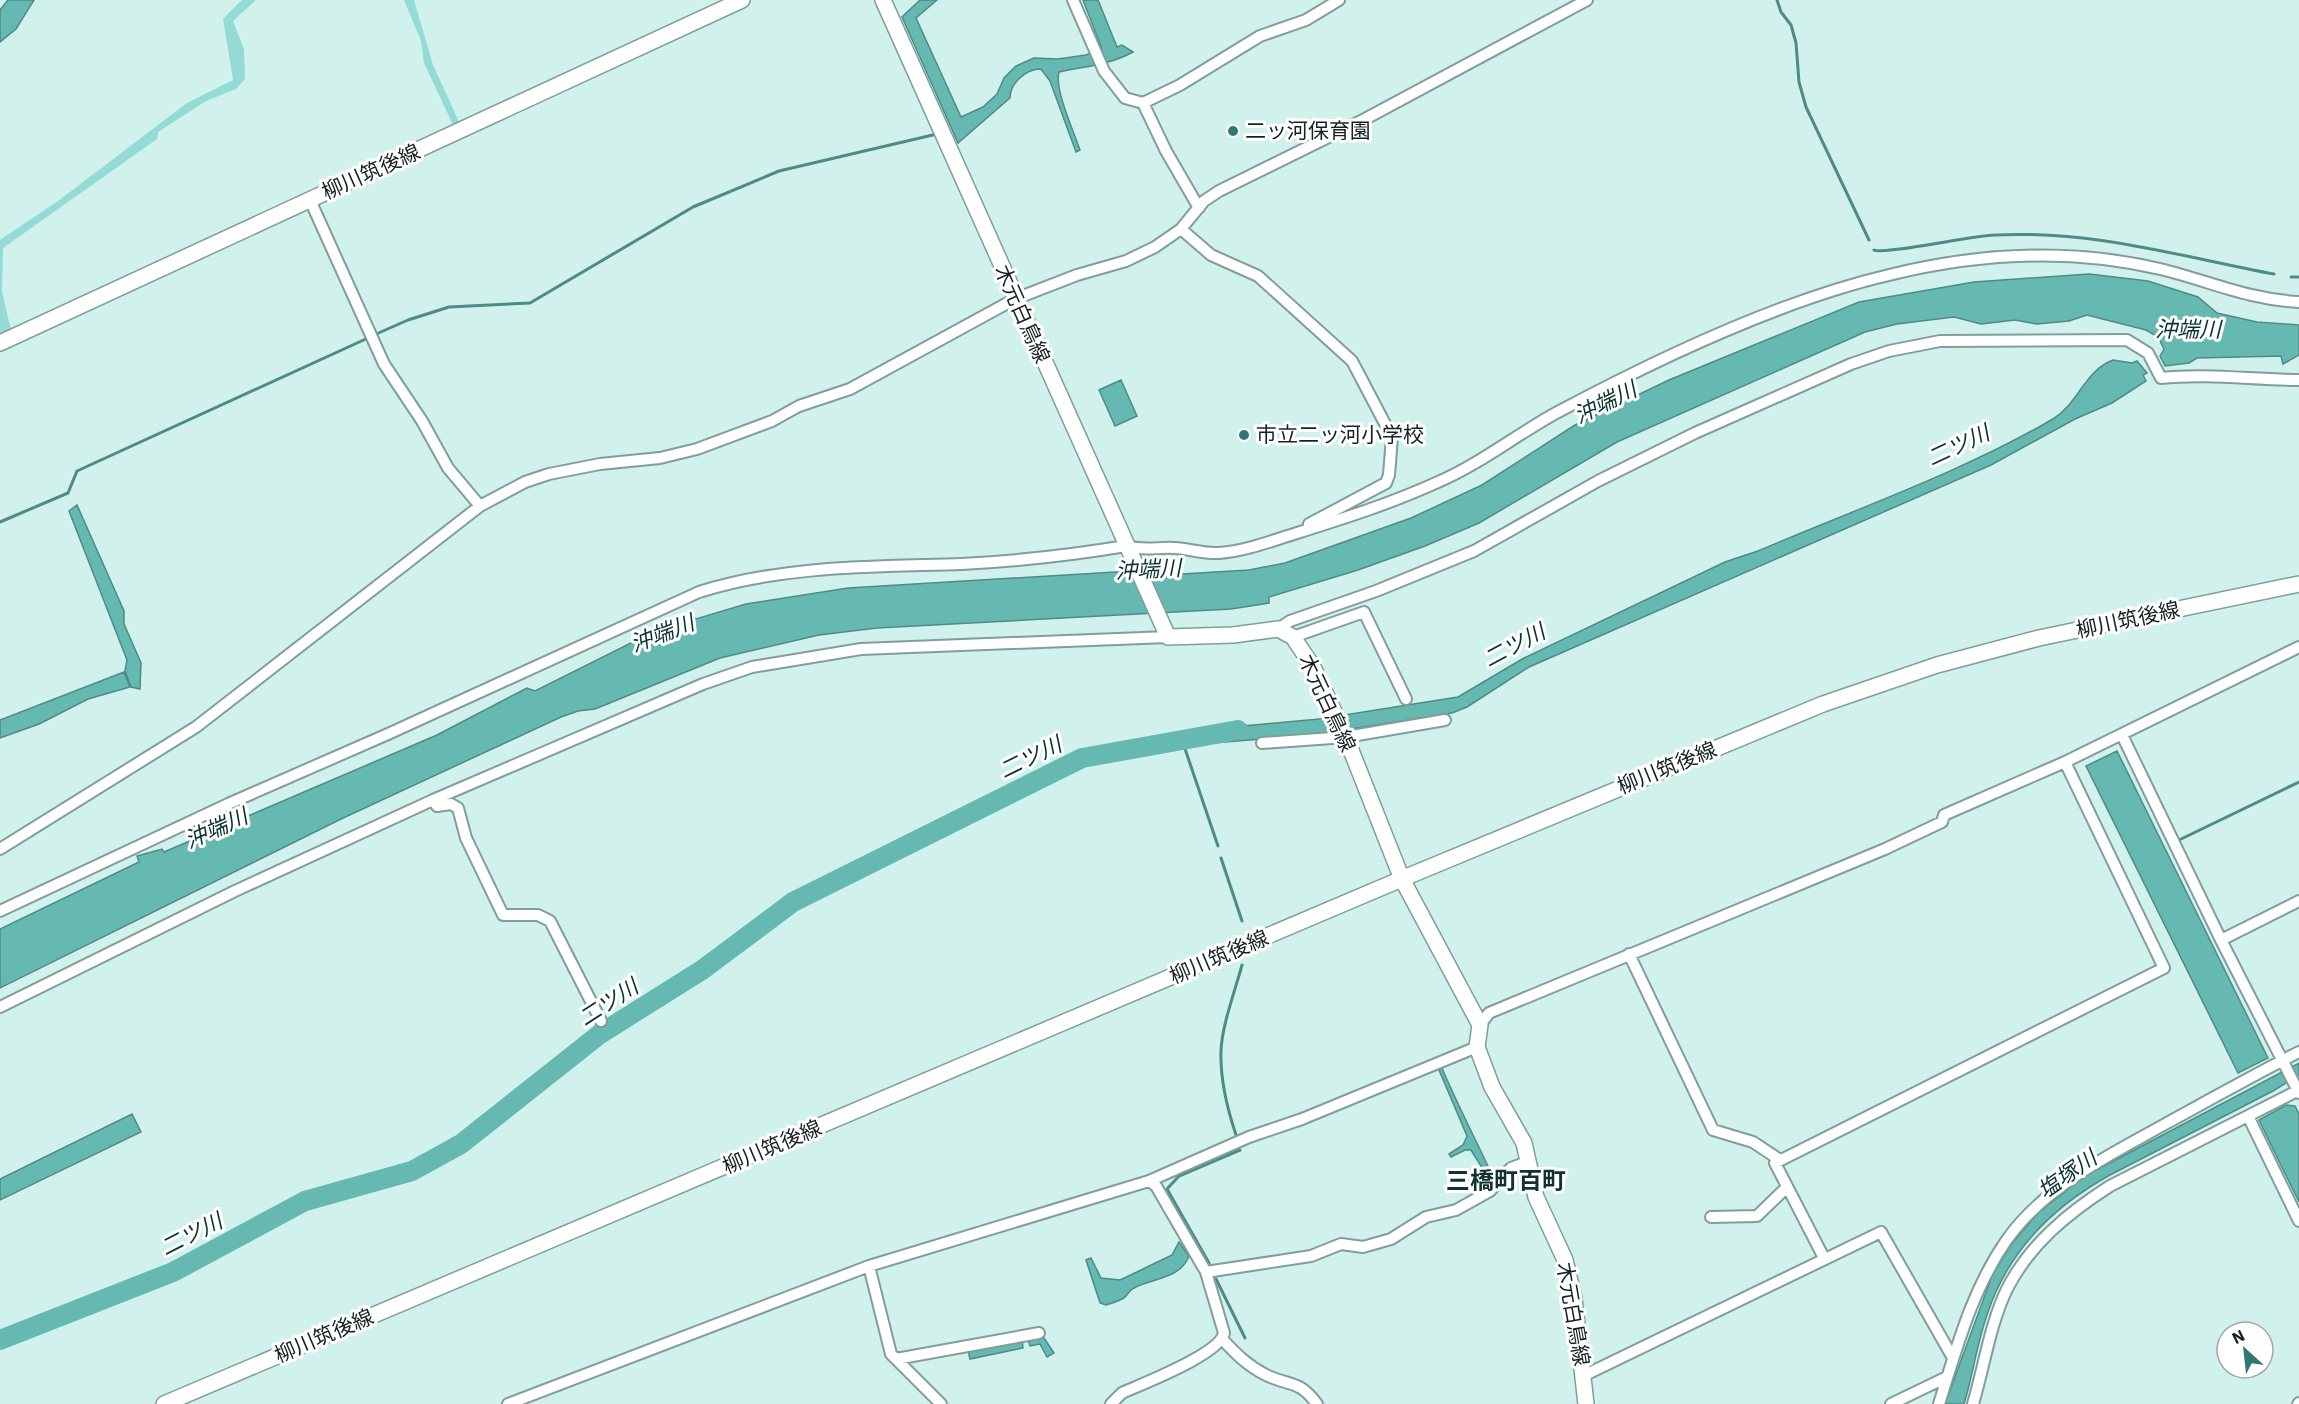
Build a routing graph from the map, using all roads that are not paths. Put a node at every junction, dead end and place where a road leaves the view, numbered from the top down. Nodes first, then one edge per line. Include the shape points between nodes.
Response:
1 (742, 0) edge
2 (883, 0) edge
3 (1073, 0) edge
4 (1339, 0) edge
5 (1587, 0) edge
6 (1143, 103) junction
7 (310, 200) junction
8 (1196, 212) junction
9 (1182, 228) junction
10 (1015, 299) junction
11 (2299, 302) edge
12 (0, 344) edge
13 (2299, 380) edge
14 (480, 506) junction
15 (1287, 536) junction
16 (1129, 551) junction
17 (2299, 584) edge
18 (1278, 629) junction
19 (1166, 632) junction
20 (1293, 637) junction
21 (2299, 647) edge
22 (1406, 699) dead end
23 (1445, 720) dead end
24 (2122, 735) junction
25 (1345, 736) junction
26 (1262, 743) dead end
27 (2065, 762) junction
28 (433, 800) junction
29 (0, 849) edge
30 (1402, 879) junction
31 (2299, 901) edge
32 (0, 911) edge
33 (2221, 940) junction
34 (1629, 954) junction
35 (0, 1007) edge
36 (601, 1021) dead end
37 (1480, 1025) junction
38 (1477, 1047) junction
39 (2299, 1052) edge
40 (2283, 1060) junction
41 (2299, 1091) edge
42 (2248, 1116) junction
43 (1780, 1160) junction
44 (1527, 1162) junction
45 (1149, 1181) junction
46 (1787, 1187) junction
47 (1711, 1217) dead end
48 (2299, 1221) edge
49 (1824, 1258) junction
50 (869, 1266) junction
51 (1206, 1272) junction
52 (1040, 1332) dead end
53 (1223, 1340) junction
54 (1953, 1358) junction
55 (896, 1359) junction
56 (1583, 1376) junction
57 (1947, 1377) junction
58 (1113, 1403) edge
59 (164, 1404) edge
60 (508, 1404) edge
61 (941, 1404) edge
62 (1317, 1404) edge
63 (1586, 1404) edge
64 (1891, 1404) edge
65 (1939, 1404) edge
66 (1973, 1404) edge

1 - 7 main road, 柳川筑後線
2 - 10 main road, 木元白鳥線
3 - 6 street via 1104,71 1125,98
4 - 6 street via 1306,20 1260,36
5 - 8 street via 1365,119 1219,191
6 - 8 street
7 - 12 main road, 柳川筑後線
7 - 14 street via 384,364 448,468
8 - 9 street
9 - 10 street via 1126,261
9 - 15 street via 1211,255 1258,276 1345,354 1392,437 1386,483
10 - 14 street via 850,389 799,406 722,441 660,458 549,474
10 - 16 main road, 木元白鳥線
11 - 15 street via 2265,300 2159,269 2058,255 1965,260 1890,274 1817,294 1674,354 1553,414 1439,482
13 - 18 street via 2198,375 2161,378 2148,353 2127,340 1940,341 1889,351 1695,433 1598,481 1474,551
14 - 29 street via 211,717
15 - 16 street via 1216,554 1175,548
16 - 19 main road, 木元白鳥線
16 - 32 street via 820,569 733,581 699,592 228,804
17 - 30 main road, 柳川筑後線 via 2039,638 1889,680 1812,708
18 - 19 main road via 1233,635
18 - 20 main road, 木元白鳥線
19 - 28 street via 861,649 752,667 703,684
20 - 22 street via 1364,612
20 - 25 main road, 木元白鳥線 via 1313,667
21 - 24 street
23 - 25 street
24 - 27 street
24 - 33 street
25 - 26 street
25 - 30 main road, 木元白鳥線
27 - 34 street via 1944,815 1942,822 1885,849
27 - 43 street via 2164,968
28 - 35 street via 235,891
28 - 36 street via 437,806 451,804 458,808 466,838 503,915 538,915 550,921
30 - 37 main road, 木元白鳥線
30 - 59 main road, 柳川筑後線
31 - 33 street
33 - 40 street
34 - 37 street via 1490,1013
34 - 43 street via 1713,1130 1753,1142
37 - 38 main road, 木元白鳥線
38 - 44 main road, 木元白鳥線 via 1492,1087 1524,1143
38 - 45 street
39 - 40 street
40 - 41 street
40 - 54 street via 2109,1155 2053,1192 2007,1239 1993,1262 1972,1301
41 - 42 street
42 - 48 street
42 - 66 street via 2110,1186 2048,1233 2007,1290
43 - 46 street via 1775,1163
44 - 51 street via 1511,1168 1490,1191 1456,1210 1426,1217 1391,1239 1363,1247 1341,1244 1311,1256
44 - 56 main road, 木元白鳥線 via 1541,1209 1565,1260 1574,1298
45 - 50 street
45 - 51 street via 1156,1186
46 - 47 street via 1757,1216
46 - 49 street
49 - 54 street via 1881,1232
49 - 56 street
50 - 55 street via 891,1354
50 - 60 street
51 - 53 street
52 - 55 street
53 - 58 street via 1208,1352 1122,1393
53 - 62 street via 1245,1363 1268,1376 1305,1387
54 - 57 street
55 - 61 street
56 - 63 main road, 木元白鳥線
57 - 64 street
57 - 65 street

